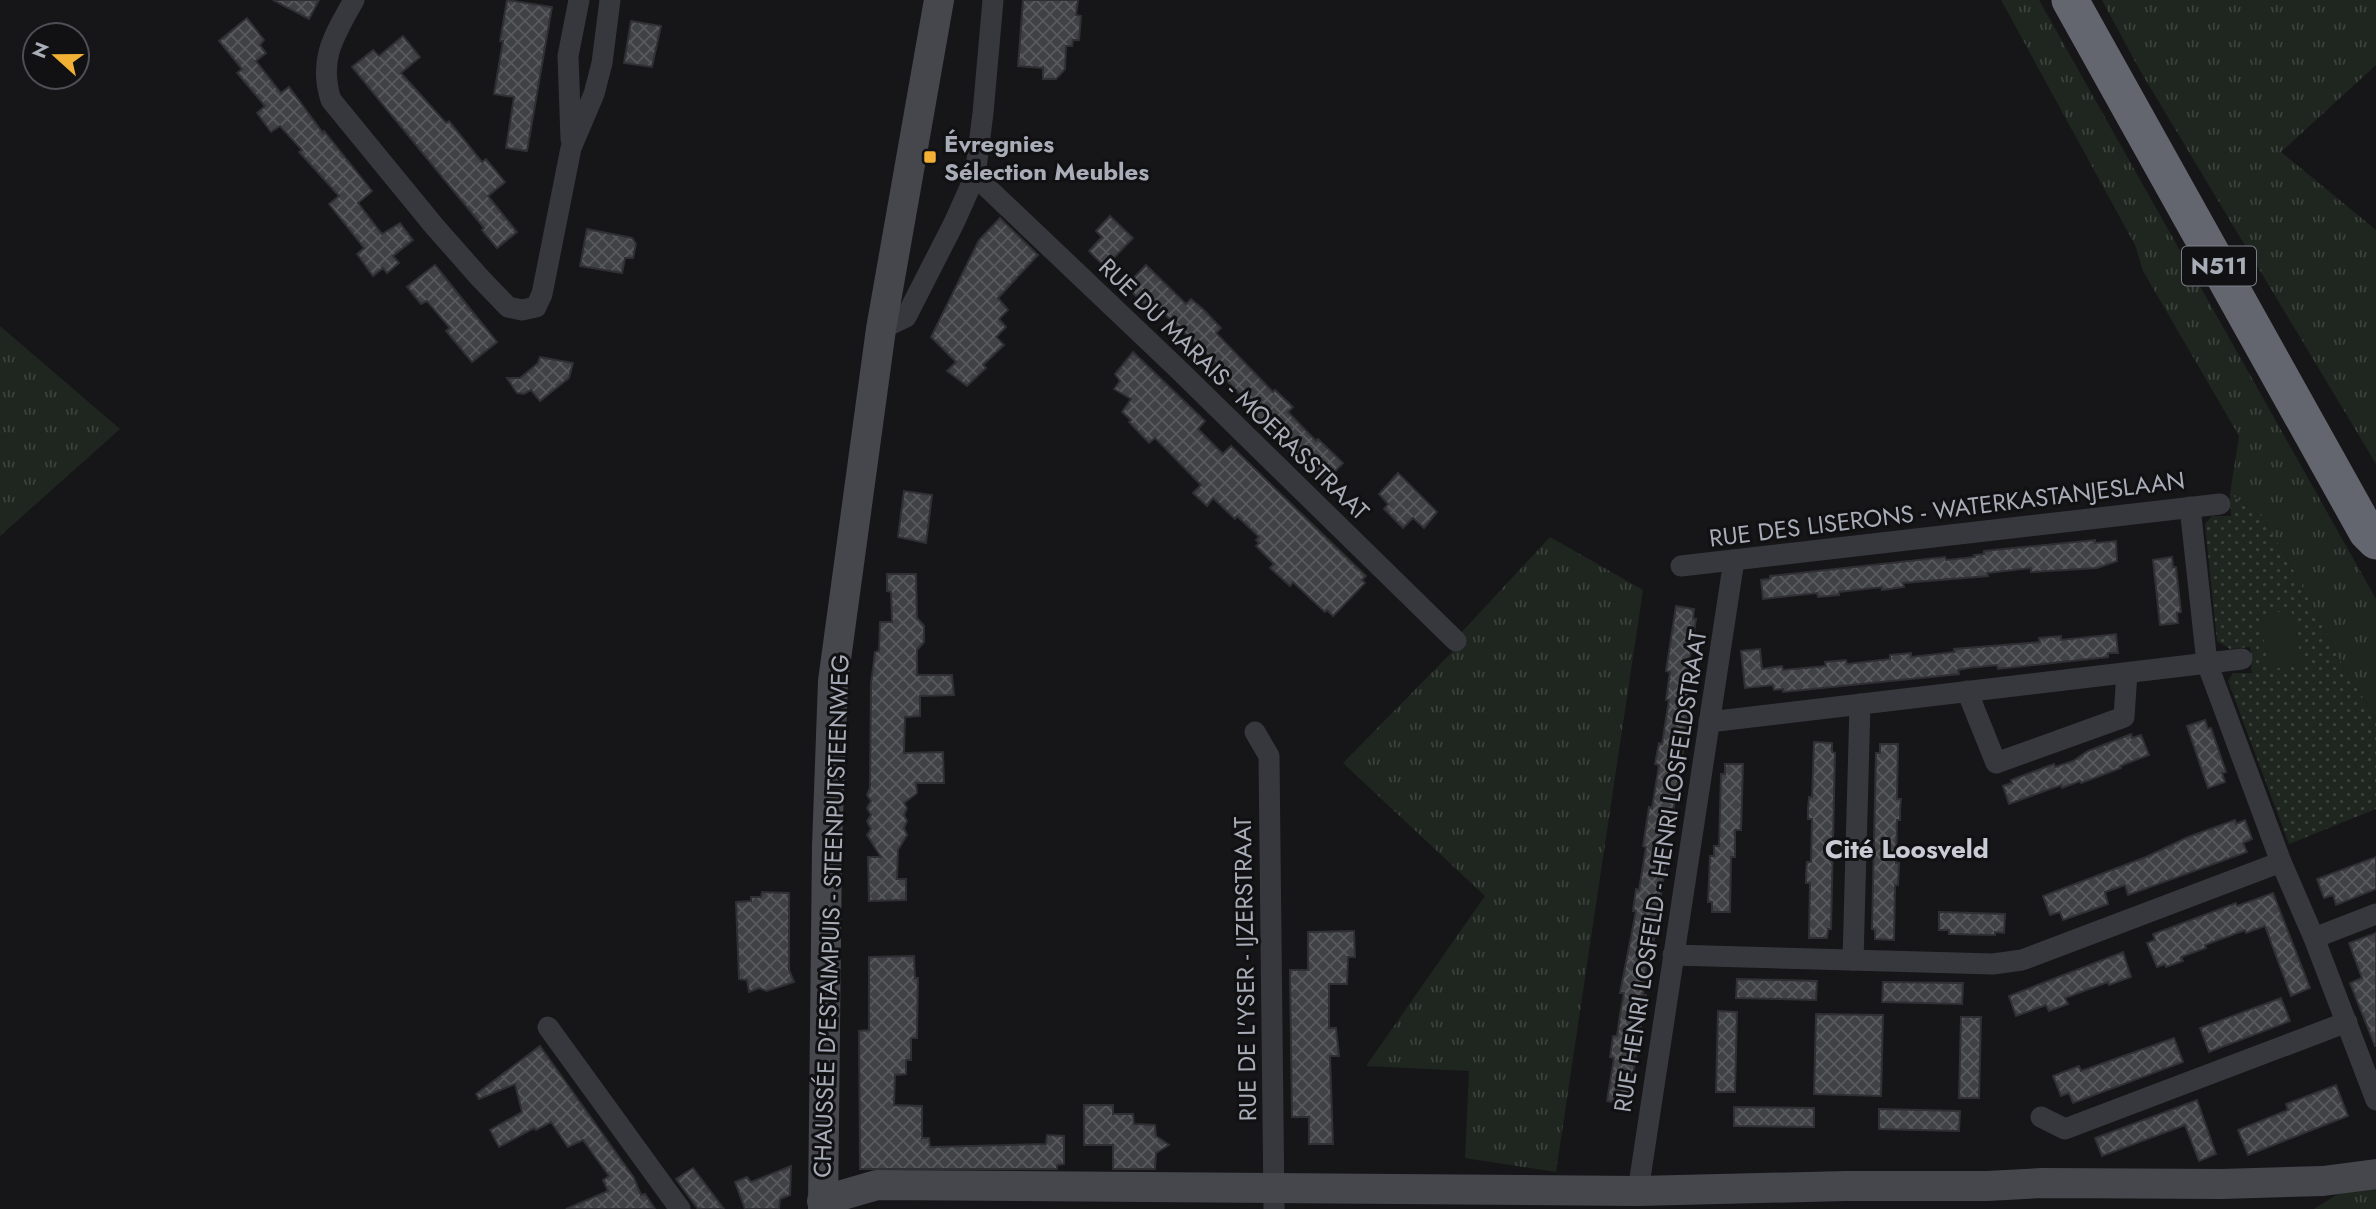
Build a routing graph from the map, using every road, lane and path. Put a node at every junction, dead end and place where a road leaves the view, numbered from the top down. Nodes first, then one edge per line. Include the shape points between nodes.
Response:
1 (354, 0) edge
2 (579, 0) edge
3 (610, 0) edge
4 (939, 0) edge
5 (993, 0) edge
6 (2070, 0) edge
7 (571, 148) junction
8 (975, 177) junction
9 (881, 329) junction
10 (2220, 504) dead end
11 (2190, 507) junction
12 (2373, 541) edge
13 (1734, 560) junction
14 (1681, 566) dead end
15 (1456, 641) dead end
16 (2242, 659) dead end
17 (2207, 663) junction
18 (2127, 673) junction
19 (1967, 691) junction
20 (1860, 704) junction
21 (1709, 722) junction
22 (1255, 732) dead end
23 (2281, 862) junction
24 (2376, 914) edge
25 (2314, 938) junction
26 (1673, 955) junction
27 (1853, 960) junction
28 (2347, 1022) junction
29 (548, 1027) dead end
30 (2376, 1100) edge
31 (2041, 1117) dead end
32 (2376, 1174) edge
33 (1638, 1191) junction
34 (1274, 1198) edge
35 (819, 1206) edge
36 (680, 1209) edge

1 - 7 street via 325,62 331,100 508,307 536,307 542,295
2 - 7 street via 568,56
3 - 7 street via 594,94
4 - 9 main road, CHAUSSÉE D'ESTAIMPUIS - STEENPUTSTEENWEG
5 - 8 street
6 - 12 highway, N511
8 - 9 street via 906,317
8 - 15 street, RUE DU MARAIS - MOERASSTRAAT
9 - 35 main road, CHAUSSÉE D'ESTAIMPUIS - STEENPUTSTEENWEG via 833,681
10 - 11 street, RUE DES LISERONS - WATERKASTANJESLAAN
11 - 13 street, RUE DES LISERONS - WATERKASTANJESLAAN
11 - 17 street
13 - 14 street, RUE DES LISERONS - WATERKASTANJESLAAN
13 - 21 street, RUE HENRI LOSFELD - HENRI LOSFELDSTRAAT
16 - 17 street
17 - 18 street
17 - 23 street
18 - 19 street
18 - 19 street via 2124,717 1996,764
19 - 20 street
20 - 21 street
20 - 27 street
21 - 26 street, RUE HENRI LOSFELD - HENRI LOSFELDSTRAAT
22 - 34 street, RUE DE L'YSER - IJZERSTRAAT via 1269,756
23 - 25 street
23 - 27 street via 2022,960 1993,964
24 - 25 street
25 - 28 street
26 - 27 street
26 - 33 street, RUE HENRI LOSFELD - HENRI LOSFELDSTRAAT
28 - 30 street
28 - 31 street via 2065,1129
29 - 36 street
32 - 33 main road via 2247,1183
33 - 34 main road via 1411,1191
34 - 35 main road via 877,1185

